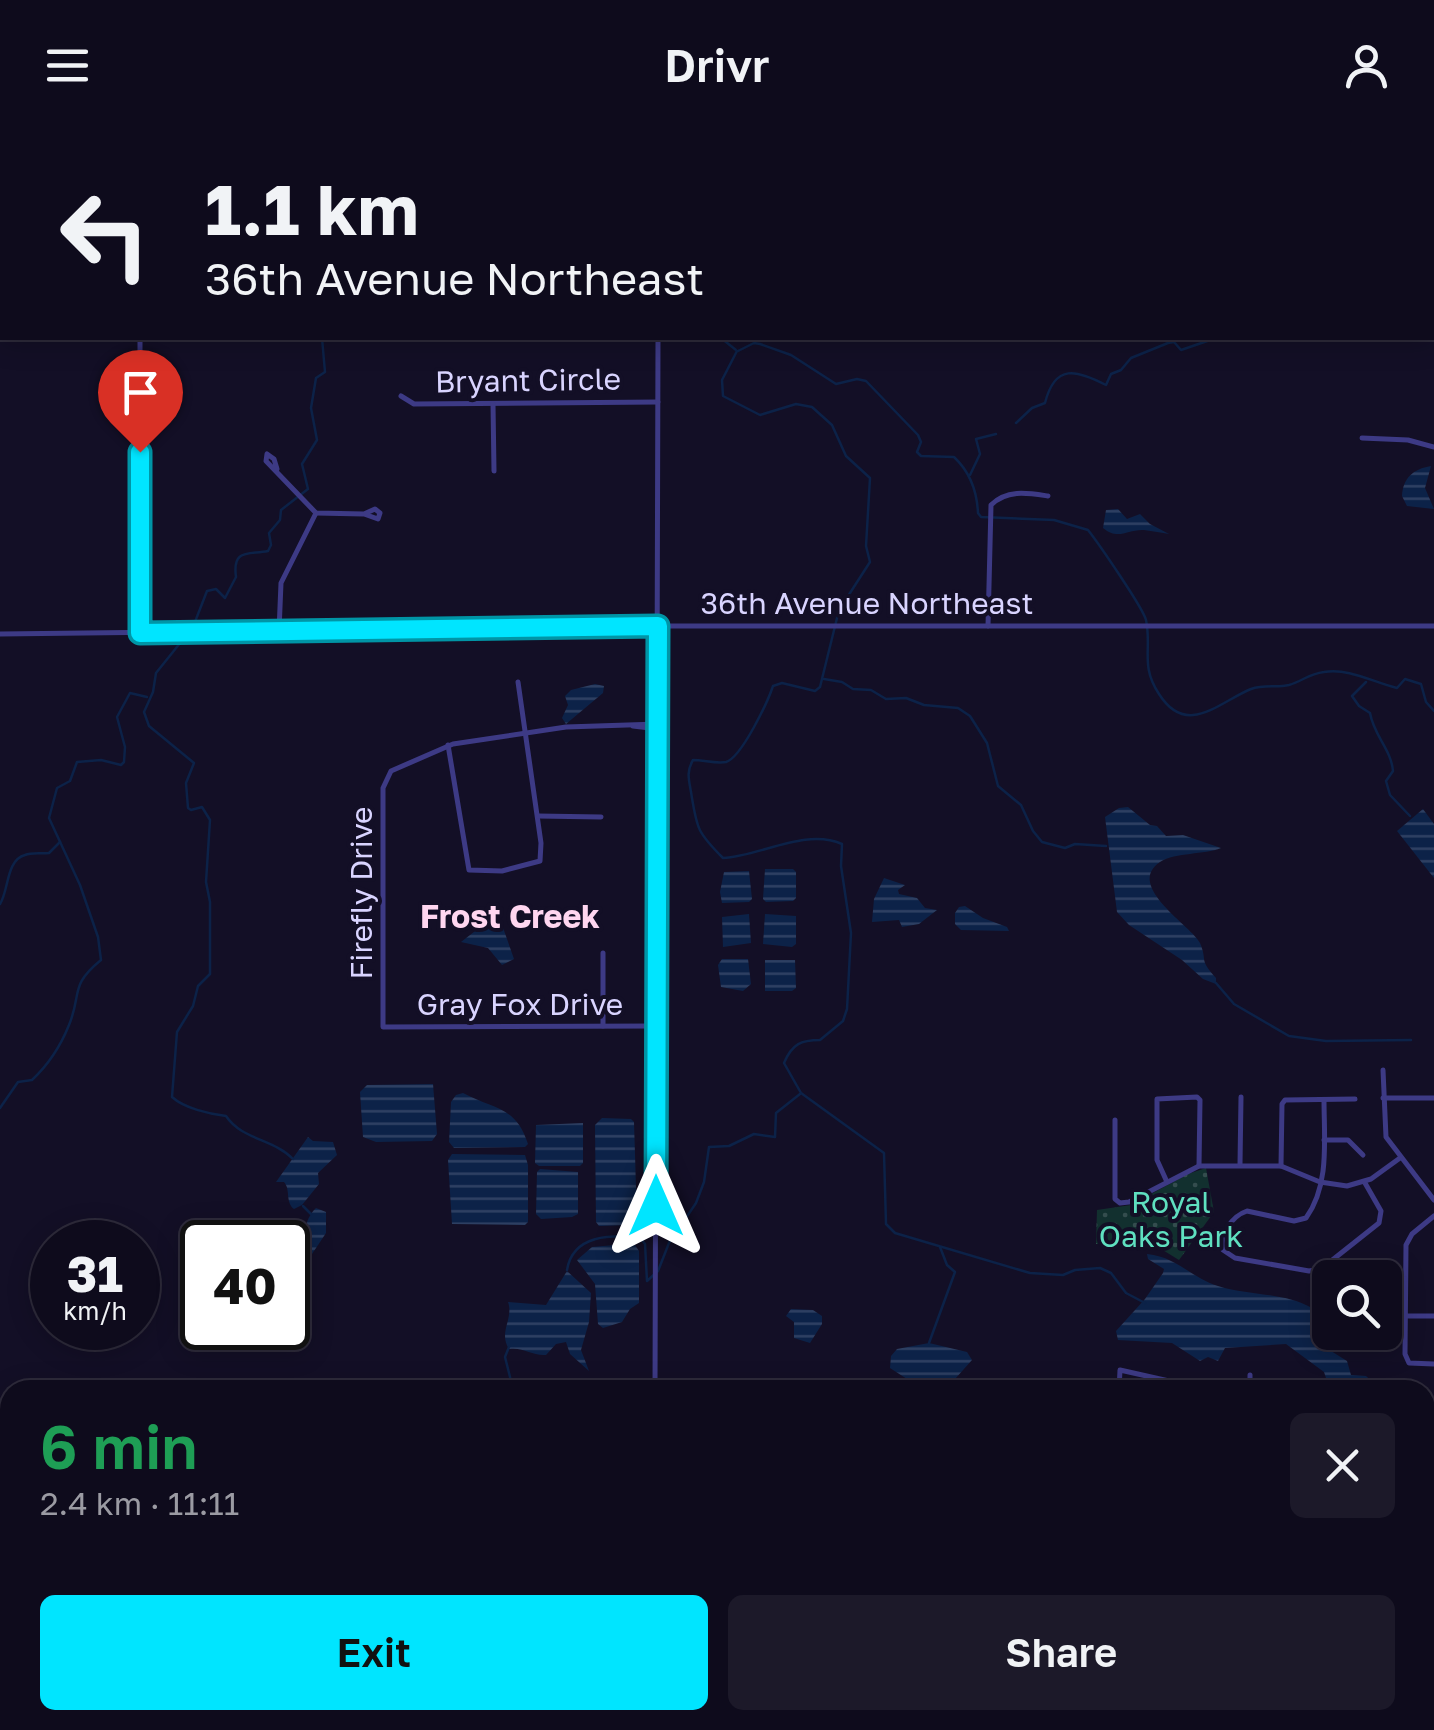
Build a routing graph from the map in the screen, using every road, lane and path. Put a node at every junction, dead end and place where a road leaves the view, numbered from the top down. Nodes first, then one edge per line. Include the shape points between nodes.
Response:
1 (140, 340) edge
2 (658, 340) edge
3 (402, 396) dead end
4 (658, 402) junction
5 (493, 403) junction
6 (1362, 438) dead end
7 (1434, 447) edge
8 (277, 470) dead end
9 (494, 471) dead end
10 (1048, 496) dead end
11 (316, 513) junction
12 (364, 514) dead end
13 (658, 626) junction
14 (988, 626) junction
15 (1434, 626) edge
16 (279, 631) junction
17 (140, 633) junction
18 (0, 634) edge
19 (518, 682) dead end
20 (658, 726) junction
21 (526, 733) junction
22 (448, 745) junction
23 (538, 816) junction
24 (601, 816) dead end
25 (604, 953) dead end
26 (604, 1026) junction
27 (657, 1026) junction
28 (383, 1027) joint
29 (1383, 1070) dead end
30 (1241, 1097) dead end
31 (1383, 1098) junction
32 (1434, 1098) edge
33 (1324, 1100) junction
34 (1355, 1100) dead end
35 (1115, 1120) dead end
36 (1324, 1140) junction
37 (1363, 1155) dead end
38 (1400, 1158) junction
39 (1240, 1164) junction
40 (1200, 1166) junction
41 (1282, 1166) junction
42 (1166, 1182) junction
43 (1320, 1182) junction
44 (1364, 1182) junction
45 (1434, 1200) edge
46 (1434, 1216) edge
47 (1402, 1279) edge
48 (1405, 1279) junction
49 (1405, 1316) junction
50 (1434, 1316) edge
51 (1434, 1364) edge
52 (1250, 1375) dead end
53 (655, 1380) edge
54 (1120, 1380) edge
55 (1164, 1380) edge
56 (1250, 1380) edge

1 - 17 street
2 - 4 street
3 - 5 street, Bryant Circle via 414,404
4 - 5 street, Bryant Circle
4 - 13 street
5 - 9 street
6 - 7 street
8 - 11 street
10 - 14 street via 1014,494 991,505
11 - 12 street
11 - 16 street via 280,583
13 - 14 street, 36th Avenue Northeast
13 - 16 street, 36th Avenue Northeast
13 - 20 street
14 - 15 street, 36th Avenue Northeast
16 - 17 street, 36th Avenue Northeast
17 - 18 street, 36th Avenue Northeast
19 - 21 street
20 - 21 street, Firefly Drive
20 - 27 street
21 - 22 street, Firefly Drive
21 - 23 street
22 - 23 street via 469,870 502,871 540,861
22 - 28 street, Firefly Drive via 391,771 383,783
23 - 24 street
25 - 26 street
26 - 27 street, Gray Fox Drive
26 - 28 street, Gray Fox Drive
27 - 53 street
29 - 31 street
30 - 39 street
31 - 32 street
31 - 38 street via 1384,1130
33 - 34 street
33 - 36 street
33 - 41 street via 1282,1104
35 - 42 street via 1117,1202
36 - 37 street via 1348,1140
36 - 43 street
38 - 44 street
38 - 45 street
39 - 40 street
39 - 41 street
40 - 42 street
40 - 42 street via 1200,1100 1158,1099 1157,1160
41 - 43 street
43 - 44 street
43 - 44 street via 1311,1212 1301,1221 1247,1211 1235,1216 1222,1240 1226,1255 1321,1270 1380,1223 1382,1211
46 - 48 street via 1408,1240
47 - 48 street
48 - 49 street
49 - 50 street
49 - 51 street via 1405,1357 1412,1364
52 - 56 street
54 - 55 street via 1120,1370

